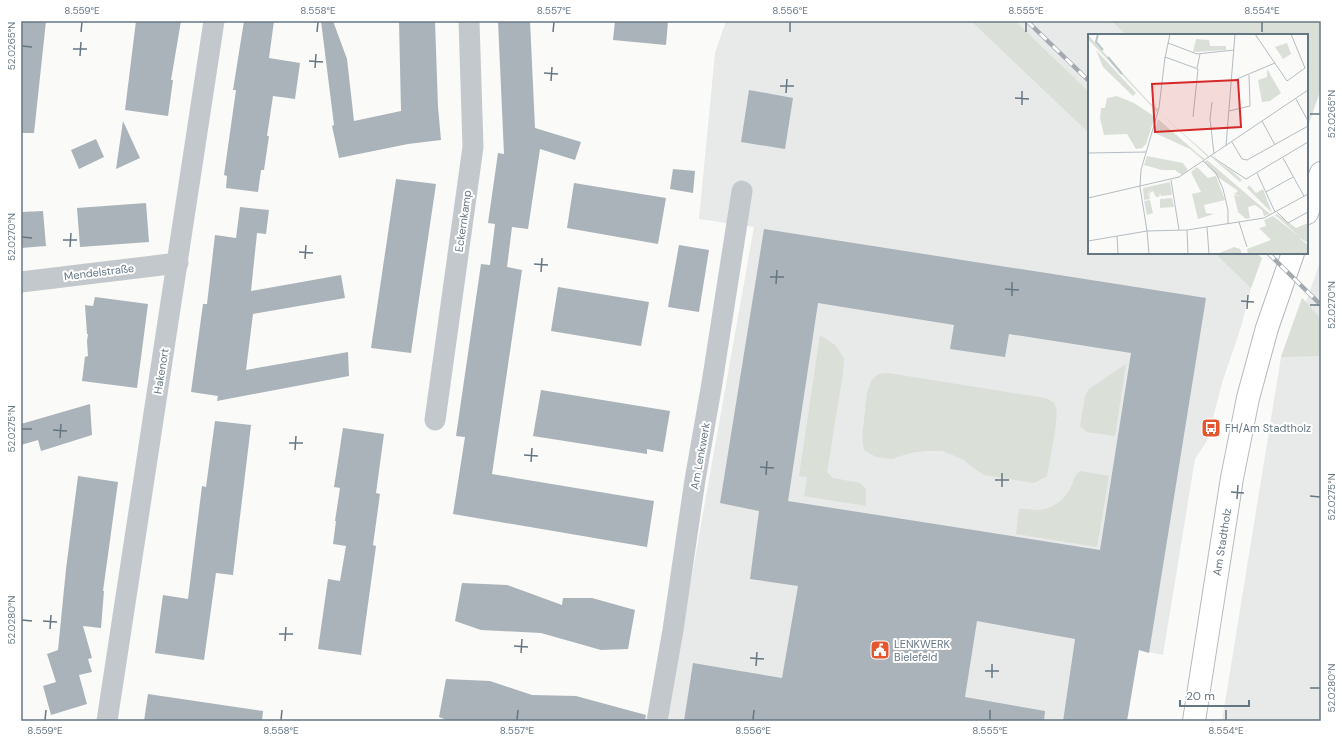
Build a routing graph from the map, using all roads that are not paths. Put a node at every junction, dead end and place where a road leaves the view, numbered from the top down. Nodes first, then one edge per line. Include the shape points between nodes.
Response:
1 (214, 21) edge
2 (469, 21) edge
3 (1321, 173) edge
4 (742, 191) dead end
5 (1308, 209) edge
6 (1293, 254) edge
7 (178, 263) junction
8 (21, 282) edge
9 (435, 420) dead end
10 (1193, 720) edge
11 (106, 721) edge
12 (657, 721) edge

1 - 7 street, Hakenort
2 - 9 street, Eckernkamp via 473,147
3 - 5 main road
4 - 12 street, Am Lenkwerk
6 - 10 main road, Am Stadtholz via 1267,328 1248,398 1232,478
7 - 8 street, Mendelstraße
7 - 11 street, Hakenort

